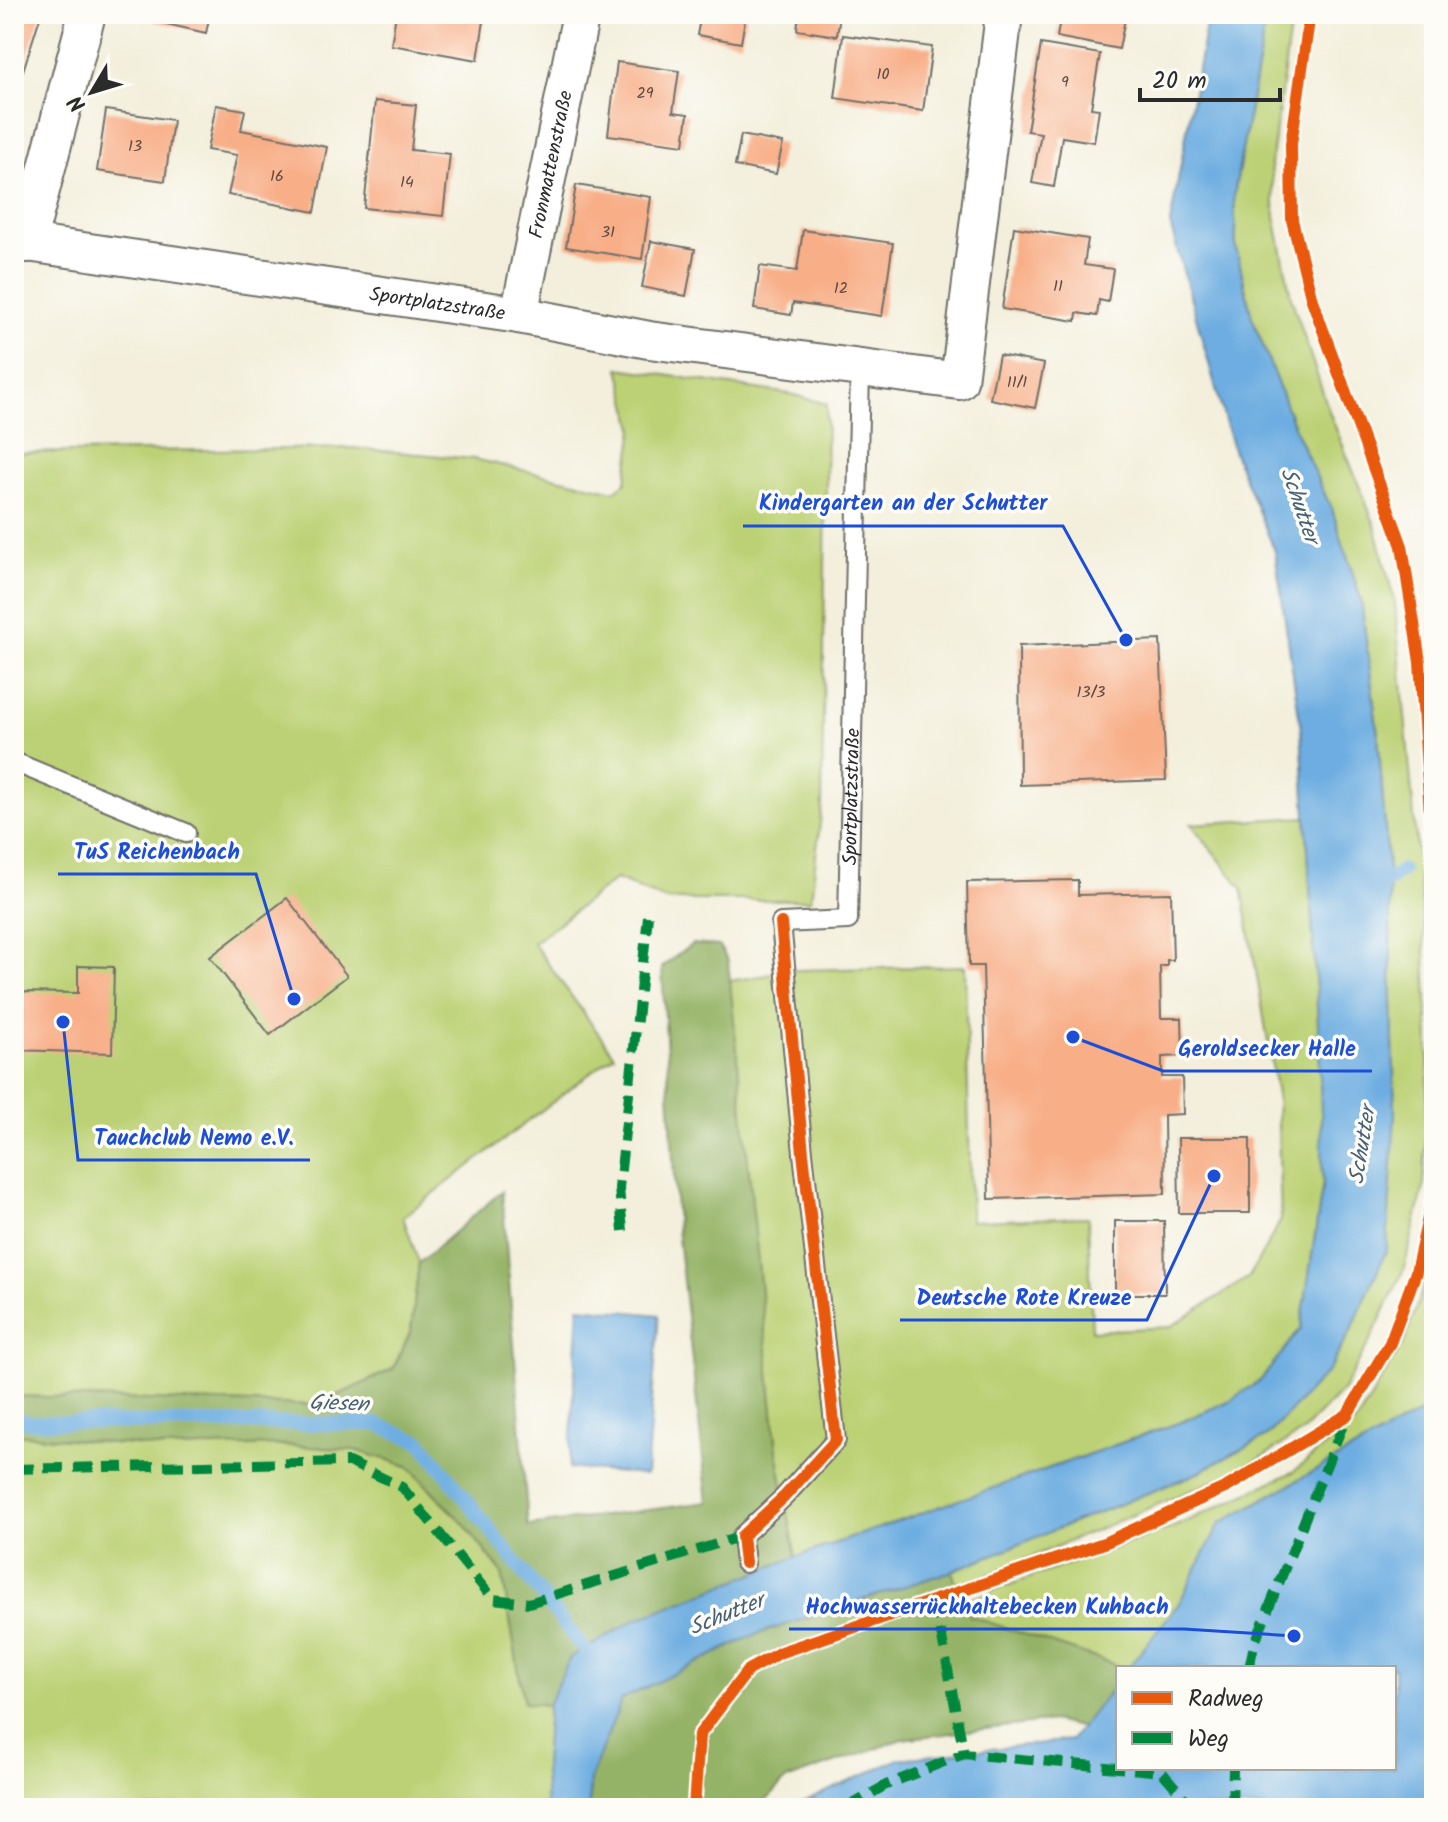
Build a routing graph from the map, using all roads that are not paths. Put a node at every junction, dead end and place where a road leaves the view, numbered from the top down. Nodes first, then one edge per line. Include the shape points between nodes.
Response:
1 (87, 14) edge
2 (581, 14) edge
3 (1004, 14) edge
4 (21, 243) edge
5 (519, 315) junction
6 (860, 369) junction
7 (14, 762) edge
8 (186, 833) dead end
9 (745, 1563) dead end

1 - 4 street
2 - 5 street, Fronmattenstraße
3 - 6 street, Sportplatzstraße via 959,381
4 - 5 street, Sportplatzstraße
5 - 6 street, Sportplatzstraße via 649,340
6 - 9 lane, Sportplatzstraße via 848,920 781,923 836,1440 742,1536
7 - 8 lane

